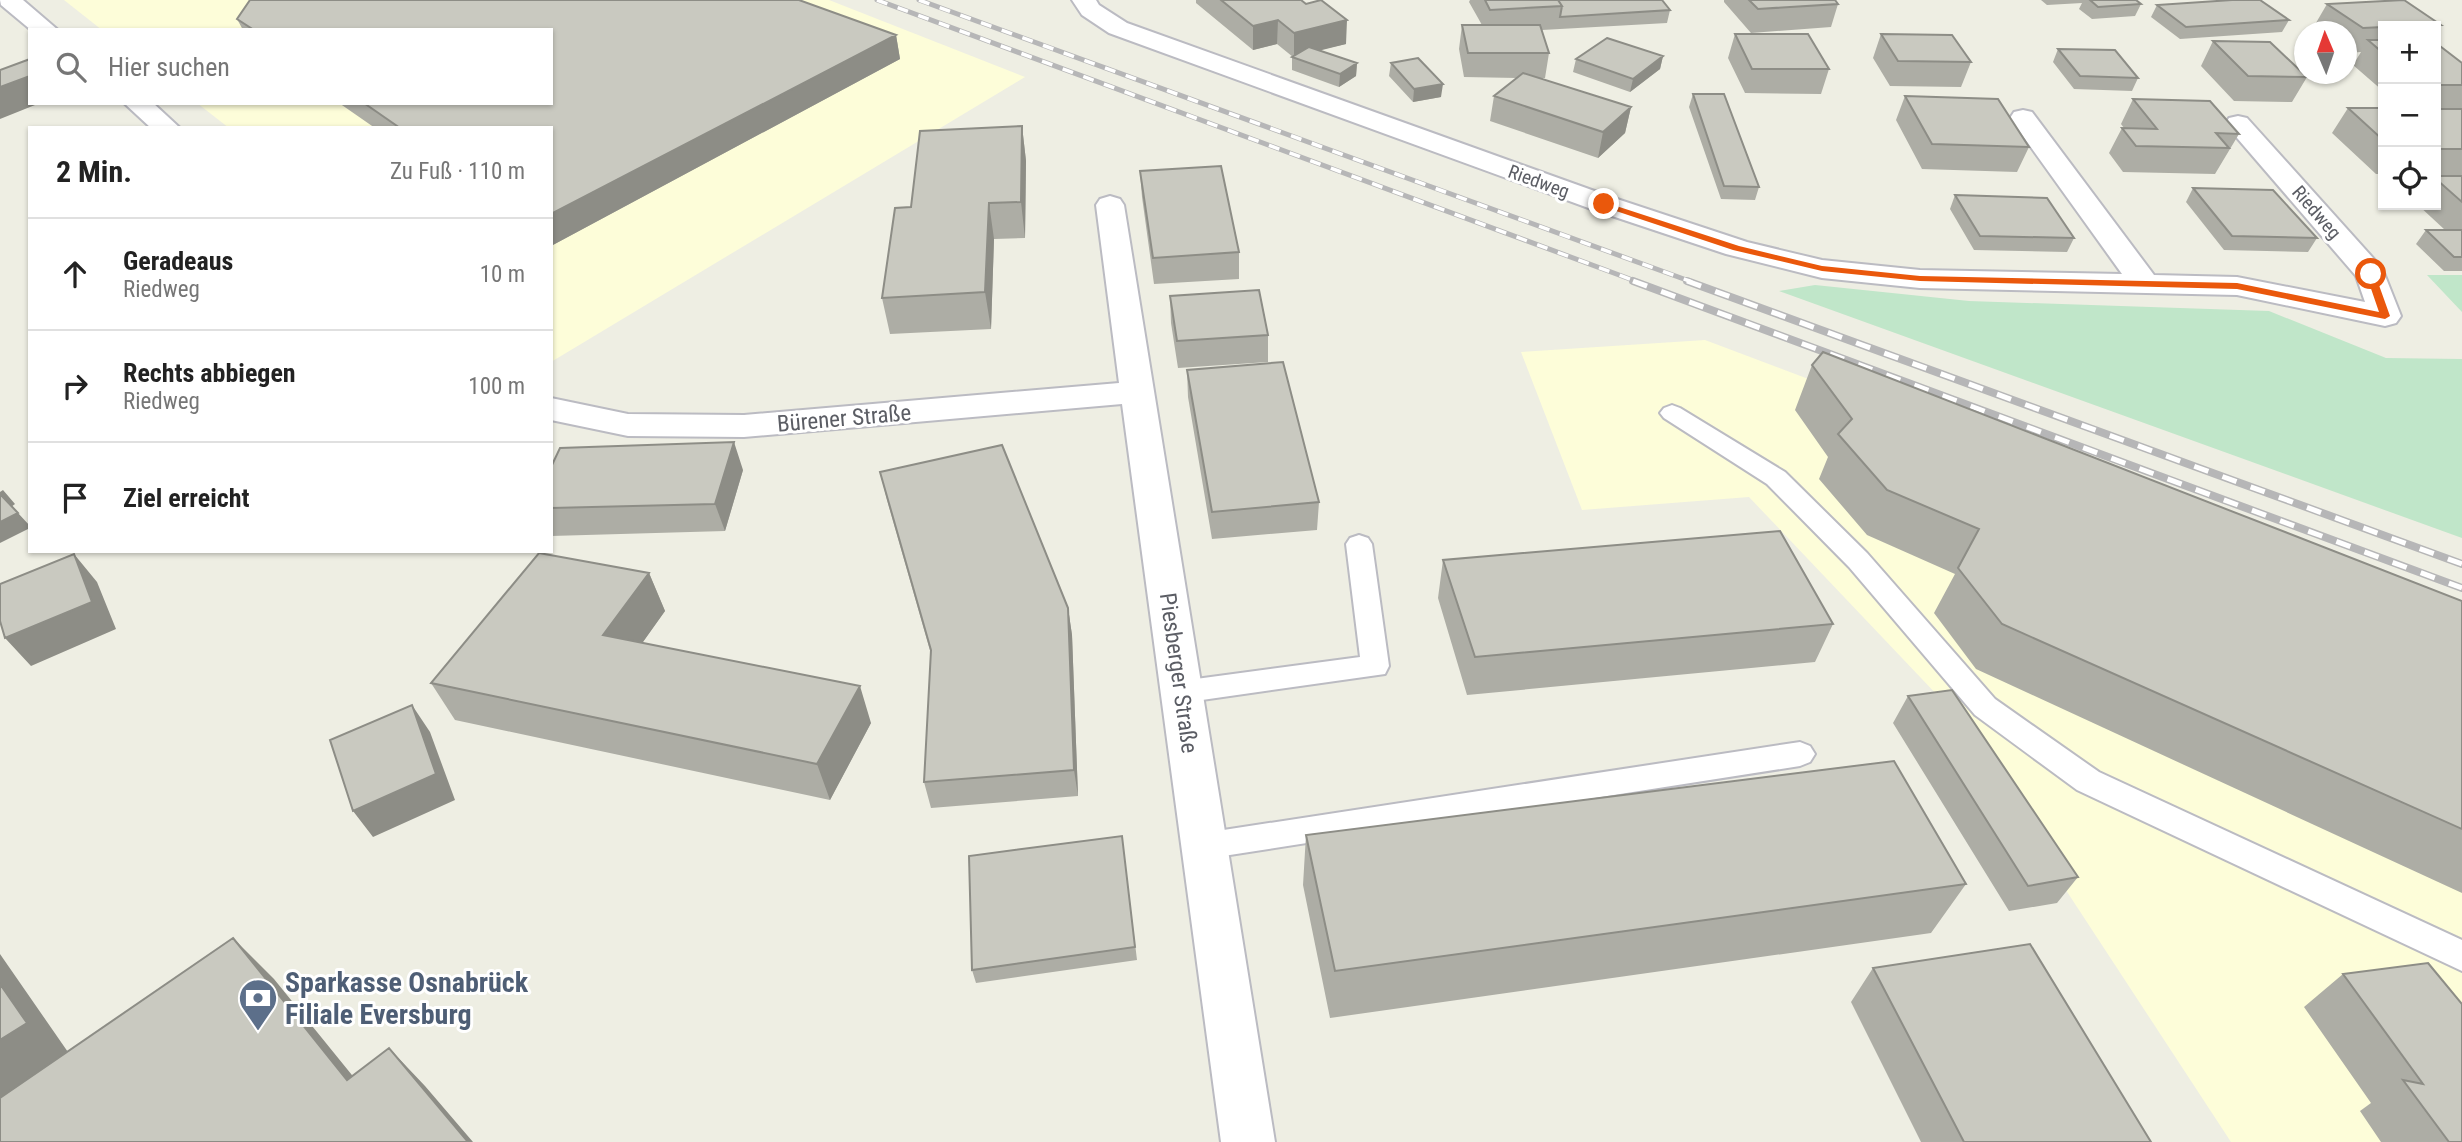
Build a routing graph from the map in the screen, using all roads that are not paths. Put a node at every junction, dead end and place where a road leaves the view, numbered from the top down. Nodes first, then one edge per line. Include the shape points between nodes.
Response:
1 (9, 0) edge
2 (1084, 0) edge
3 (44, 28) edge
4 (139, 105) edge
5 (2023, 118) dead end
6 (2238, 124) dead end
7 (165, 126) edge
8 (1110, 205) dead end
9 (2145, 284) junction
10 (1137, 392) junction
11 (553, 409) edge
12 (1672, 412) dead end
13 (1359, 544) dead end
14 (1181, 692) junction
15 (1800, 754) dead end
16 (1204, 846) junction
17 (2462, 956) edge
18 (1248, 1142) edge

1 - 3 street
2 - 9 street, Riedweg via 1090,10 1118,28 1737,248 1822,269 1920,279
4 - 7 street
5 - 9 street
6 - 9 street, Riedweg via 2371,274 2385,316 2237,286
8 - 10 street, Piesberger Straße
10 - 11 street, Bürener Straße via 744,426 628,425
10 - 14 street, Piesberger Straße
12 - 17 lane via 1776,478 1858,560 1985,707 2088,781
13 - 14 lane via 1375,666
14 - 16 street, Piesberger Straße
15 - 16 lane
16 - 18 street, Piesberger Straße

